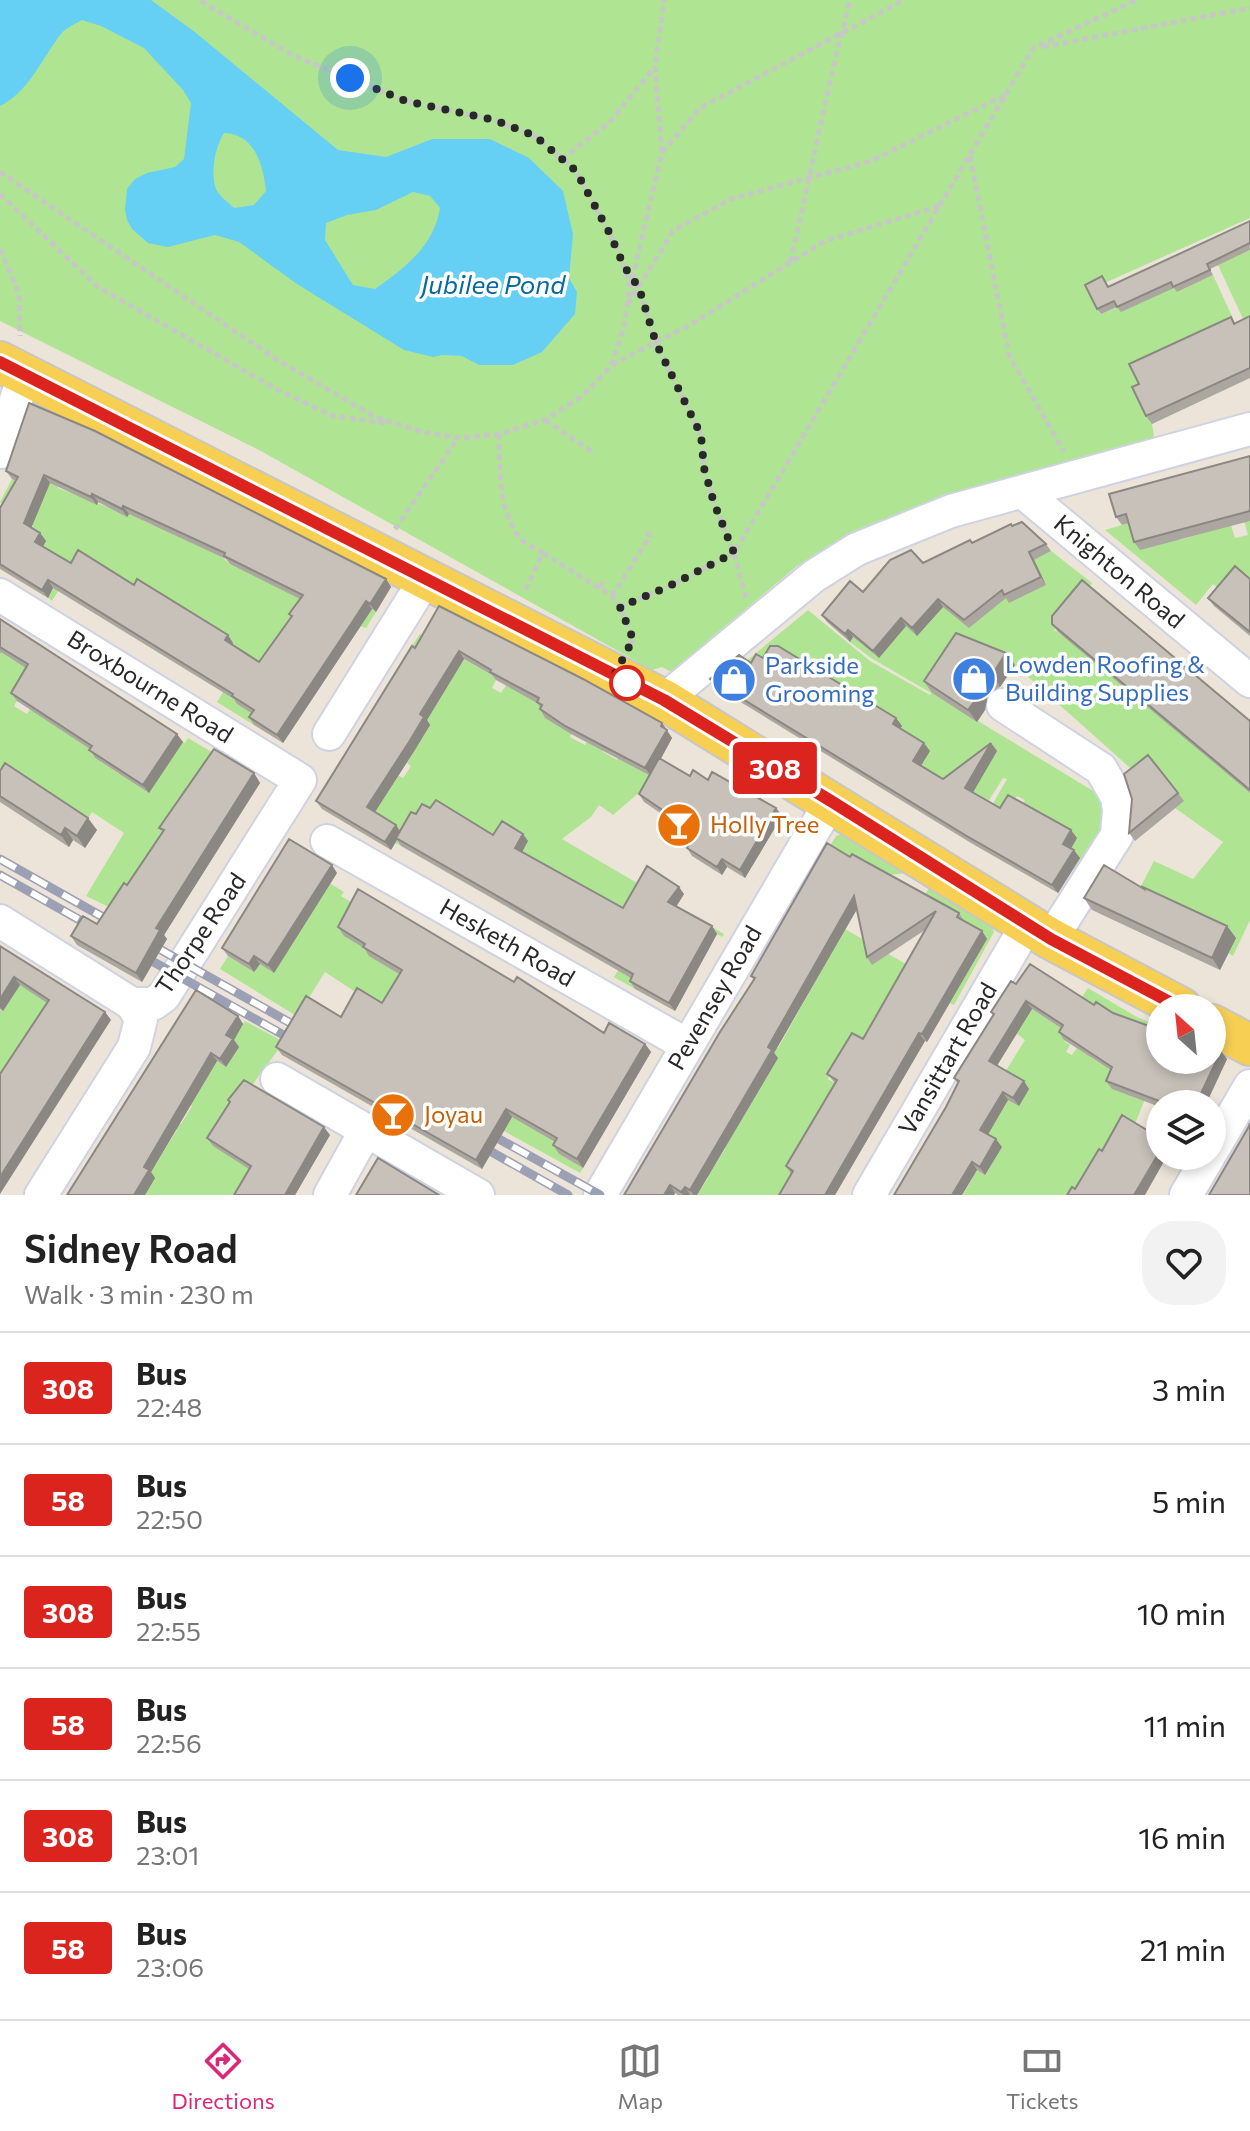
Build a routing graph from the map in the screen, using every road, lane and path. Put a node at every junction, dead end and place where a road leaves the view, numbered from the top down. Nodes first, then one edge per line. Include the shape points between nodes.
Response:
1 (199, 0) edge
2 (664, 0) edge
3 (850, 0) edge
4 (904, 0) edge
5 (1137, 0) edge
6 (1250, 8) edge
7 (842, 34) junction
8 (1033, 48) junction
9 (655, 67) junction
10 (1006, 95) junction
11 (662, 153) junction
12 (970, 156) junction
13 (562, 159) junction
14 (0, 172) edge
15 (811, 177) junction
16 (0, 194) edge
17 (940, 206) junction
18 (0, 249) edge
19 (790, 263) junction
20 (624, 266) junction
21 (632, 278) junction
22 (630, 286) junction
23 (639, 288) junction
24 (627, 306) junction
25 (656, 343) junction
26 (15, 362) edge
27 (611, 366) junction
28 (545, 420) junction
29 (402, 426) junction
30 (1250, 429) edge
31 (499, 434) junction
32 (458, 438) junction
33 (0, 452) edge
34 (594, 453) dead end
35 (1078, 477) junction
36 (1024, 493) junction
37 (643, 530) dead end
38 (391, 535) dead end
39 (543, 553) junction
40 (734, 553) junction
41 (426, 578) junction
42 (604, 580) dead end
43 (600, 587) junction
44 (0, 595) edge
45 (612, 596) junction
46 (518, 603) dead end
47 (620, 607) junction
48 (758, 621) junction
49 (614, 676) junction
50 (1250, 681) edge
51 (664, 700) junction
52 (1003, 705) dead end
53 (329, 734) dead end
54 (300, 780) joint
55 (831, 801) junction
56 (327, 841) dead end
57 (0, 921) edge
58 (1039, 931) junction
59 (1155, 994) edge
60 (132, 1004) junction
61 (1226, 1032) edge
62 (687, 1045) junction
63 (1250, 1045) edge
64 (277, 1079) dead end
65 (1250, 1086) edge
66 (1226, 1127) edge
67 (366, 1130) junction
68 (1201, 1170) edge
69 (41, 1195) edge
70 (330, 1195) edge
71 (478, 1195) edge
72 (600, 1195) edge
73 (869, 1195) edge
74 (1186, 1195) edge

1 - 13 path via 294,56 406,101 494,120 535,136
2 - 9 path
3 - 7 path
4 - 7 path
5 - 8 path
6 - 8 path
7 - 11 path via 700,108
7 - 15 path
8 - 10 path
9 - 11 path
9 - 13 path via 609,123
10 - 12 path
10 - 15 path via 871,161
11 - 21 path
12 - 17 path
12 - 35 path via 1009,355
13 - 20 path via 576,171
14 - 29 path via 276,359 375,417
15 - 19 path
15 - 23 path via 731,199 673,231
16 - 29 path via 98,287 234,367 333,416
17 - 19 path via 825,241
17 - 40 path
18 - 26 path via 19,294
19 - 25 path
20 - 21 path
20 - 22 path
21 - 22 path
21 - 23 path
22 - 24 path
23 - 24 path
23 - 25 path
24 - 27 path
25 - 27 path
25 - 40 path via 701,435 704,468
26 - 33 street
26 - 41 main road
27 - 28 path via 581,397
28 - 31 path
28 - 34 path
29 - 32 path
30 - 35 street
31 - 32 path
31 - 39 path via 509,516 518,536
32 - 38 path
35 - 36 street
36 - 48 street via 951,511 857,549
36 - 50 street, Knighton Road
37 - 45 path via 650,536
39 - 43 path
39 - 46 path
40 - 47 path
40 - 48 path via 749,608
41 - 49 main road
41 - 53 street
42 - 43 path
43 - 45 path
44 - 54 street, Broxbourne Road
45 - 47 path
47 - 49 path via 633,639
48 - 51 street
49 - 51 main road
51 - 55 main road
52 - 58 street, Vansittart Road via 1101,769 1119,810 1117,835
54 - 60 street, Thorpe Road via 164,996 153,1004
55 - 58 main road
55 - 62 street, Pevensey Road
56 - 62 street, Hesketh Road
57 - 60 street
58 - 59 main road
58 - 73 street, Vansittart Road
60 - 69 street, Thorpe Road via 141,1019 134,1047
61 - 63 main road
62 - 72 street, Pevensey Road
64 - 67 street
65 - 66 street
67 - 70 street
67 - 71 street
68 - 74 street

